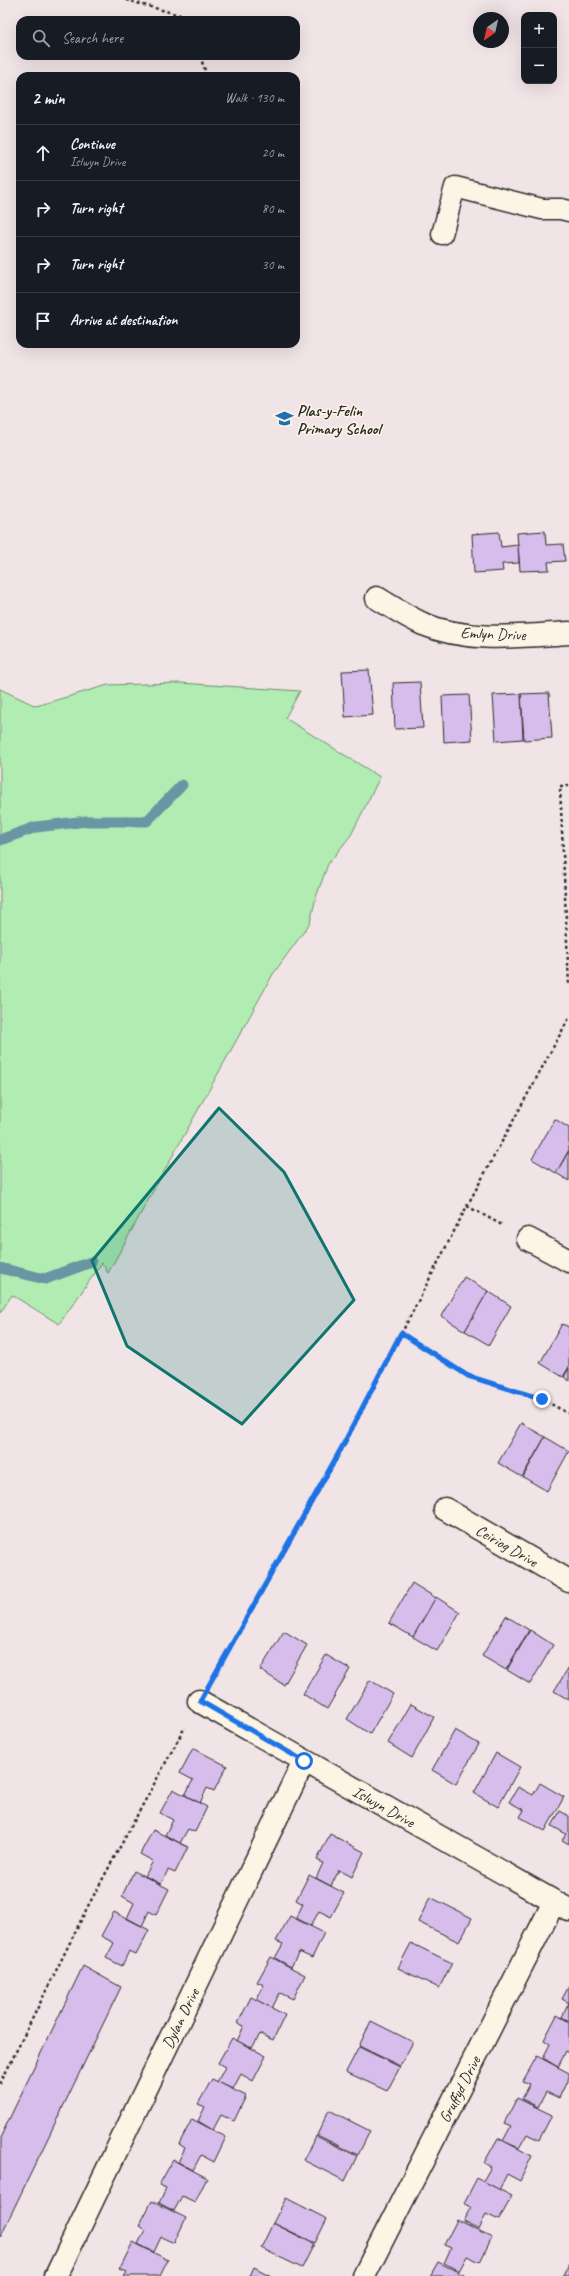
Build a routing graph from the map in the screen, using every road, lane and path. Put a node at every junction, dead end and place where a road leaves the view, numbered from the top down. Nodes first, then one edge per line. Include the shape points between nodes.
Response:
1 (126, 0) edge
2 (183, 16) edge
3 (201, 60) edge
4 (206, 72) edge
5 (569, 211) edge
6 (442, 234) dead end
7 (377, 598) dead end
8 (569, 633) edge
9 (569, 786) edge
10 (569, 985) edge
11 (569, 1018) edge
12 (466, 1206) junction
13 (528, 1239) joint
14 (569, 1261) edge
15 (401, 1333) junction
16 (569, 1414) edge
17 (445, 1509) dead end
18 (569, 1581) edge
19 (200, 1701) junction
20 (304, 1761) junction
21 (562, 1906) edge
22 (0, 2084) edge
23 (56, 2276) edge
24 (364, 2276) edge

1 - 2 path
3 - 4 path
5 - 6 lane via 542,210 455,187
7 - 8 street, Emlyn Drive via 423,624 467,636 510,637
9 - 10 path via 560,786
11 - 12 path
12 - 13 path
12 - 15 path
13 - 14 street
15 - 16 path via 468,1376 542,1399
15 - 19 path via 342,1447
17 - 18 street, Ceiriog Drive
19 - 20 street, Islwyn Drive
19 - 22 path via 88,1906
20 - 21 street, Islwyn Drive
20 - 23 street, Dylan Drive
21 - 24 street, Gruffyd Drive

